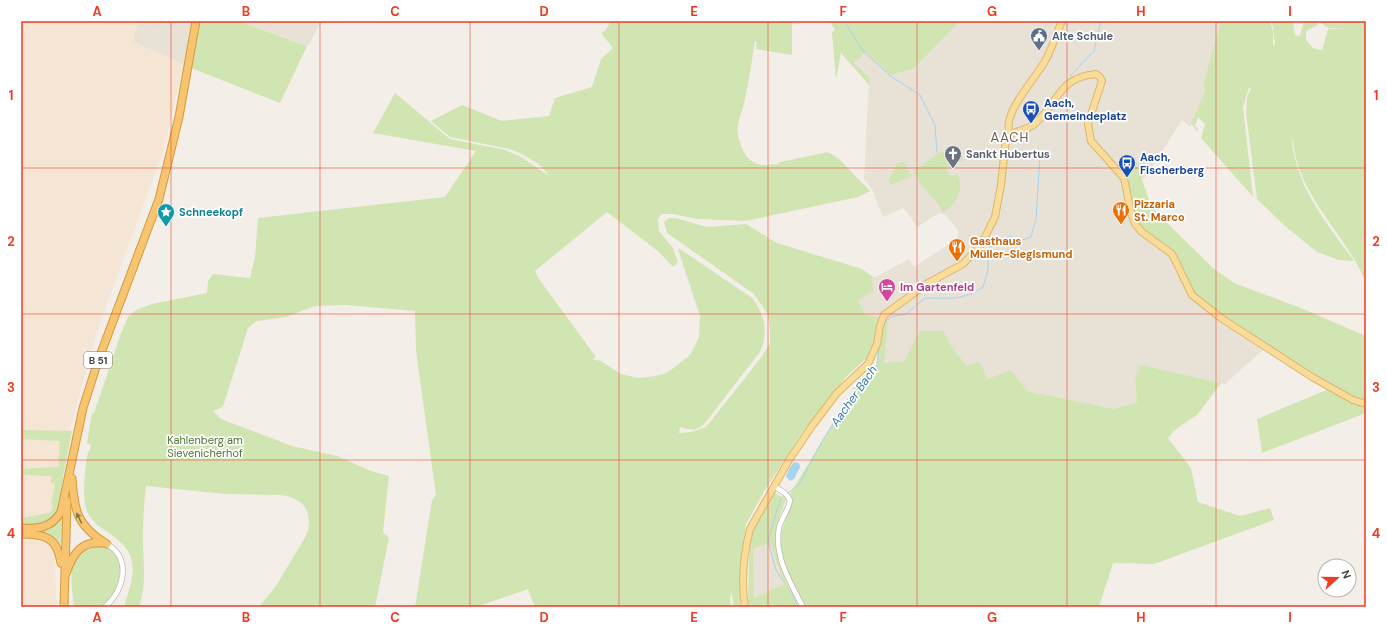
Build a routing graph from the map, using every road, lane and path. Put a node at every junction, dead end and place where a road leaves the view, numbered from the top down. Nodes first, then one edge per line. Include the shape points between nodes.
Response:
1 (196, 21) edge
2 (1062, 21) edge
3 (1010, 135) junction
4 (1366, 404) edge
5 (72, 464) junction
6 (774, 486) junction
7 (68, 487) junction
8 (21, 528) edge
9 (21, 534) edge
10 (107, 544) junction
11 (64, 581) junction
12 (64, 607) edge
13 (105, 607) edge
14 (745, 607) edge
15 (802, 607) edge

1 - 5 highway, B 51 via 179,117 159,199 98,361 83,408
2 - 3 main road via 1045,62 1014,109 1008,126
3 - 4 main road via 1036,123 1067,86 1090,75 1099,76 1102,81 1101,88 1088,124 1091,141 1124,178 1136,224 1142,232 1172,254 1192,295 1221,318 1329,387
3 - 6 main road via 1004,142 995,217 984,240 962,264 928,283 886,313 868,364 831,400 802,440
5 - 7 highway, B 51
10 -> 5 highway via 86,528 75,510
6 - 14 main road via 753,521 748,536 744,580
6 - 15 street via 787,495 790,503 780,526 779,548 784,571
7 - 8 highway via 61,512 52,524 40,528
7 - 11 highway, B 51
9 - 11 highway via 40,535 52,540 60,556
10 - 11 highway via 92,543 76,552
10 - 13 street via 116,550 123,570 118,589
11 - 12 highway, B 51

